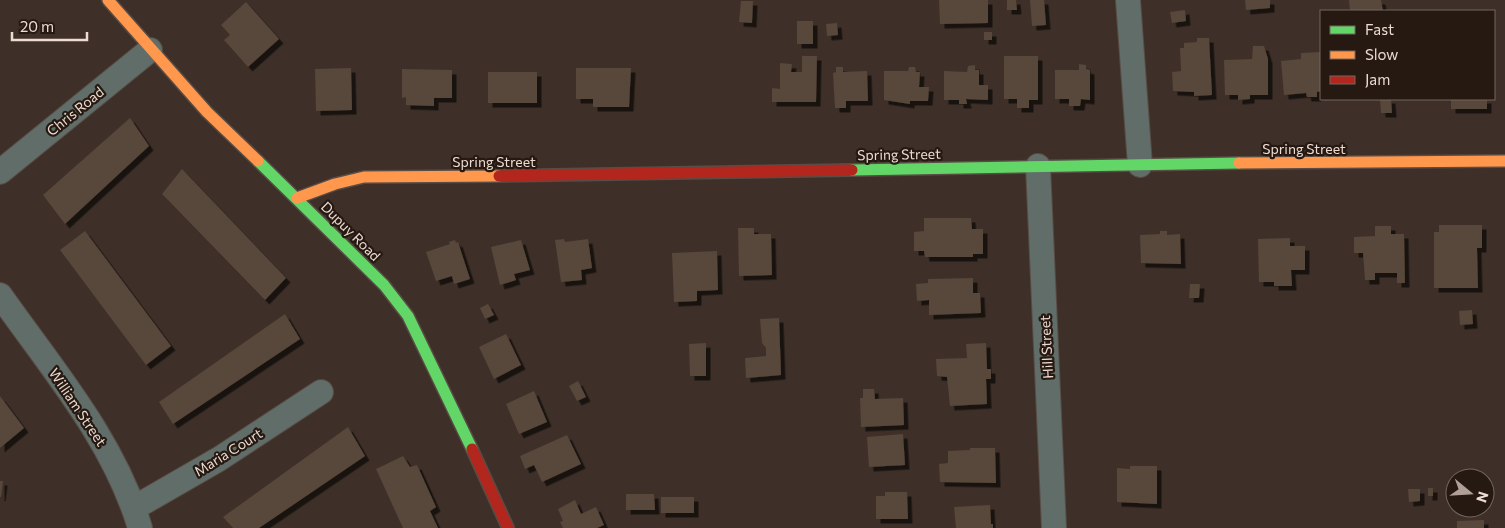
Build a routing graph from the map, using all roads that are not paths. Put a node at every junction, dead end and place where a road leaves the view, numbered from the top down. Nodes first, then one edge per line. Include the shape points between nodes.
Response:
1 (108, 0) edge
2 (1128, 0) edge
3 (150, 50) junction
4 (1505, 161) edge
5 (1140, 165) junction
6 (1038, 166) junction
7 (0, 172) edge
8 (297, 198) junction
9 (0, 295) edge
10 (321, 392) dead end
11 (137, 518) edge
12 (508, 528) edge
13 (1054, 528) edge

1 - 3 street, Dupuy Road
2 - 5 street
3 - 7 street, Chris Road
3 - 8 street, Dupuy Road via 207,112
4 - 5 street, Spring Street
5 - 6 street, Spring Street
6 - 8 street, Spring Street via 374,176 326,185
6 - 13 street, Hill Street
8 - 12 street, Dupuy Road via 384,285 408,316
9 - 11 street, William Street via 101,437 118,468
10 - 11 street, Maria Court

